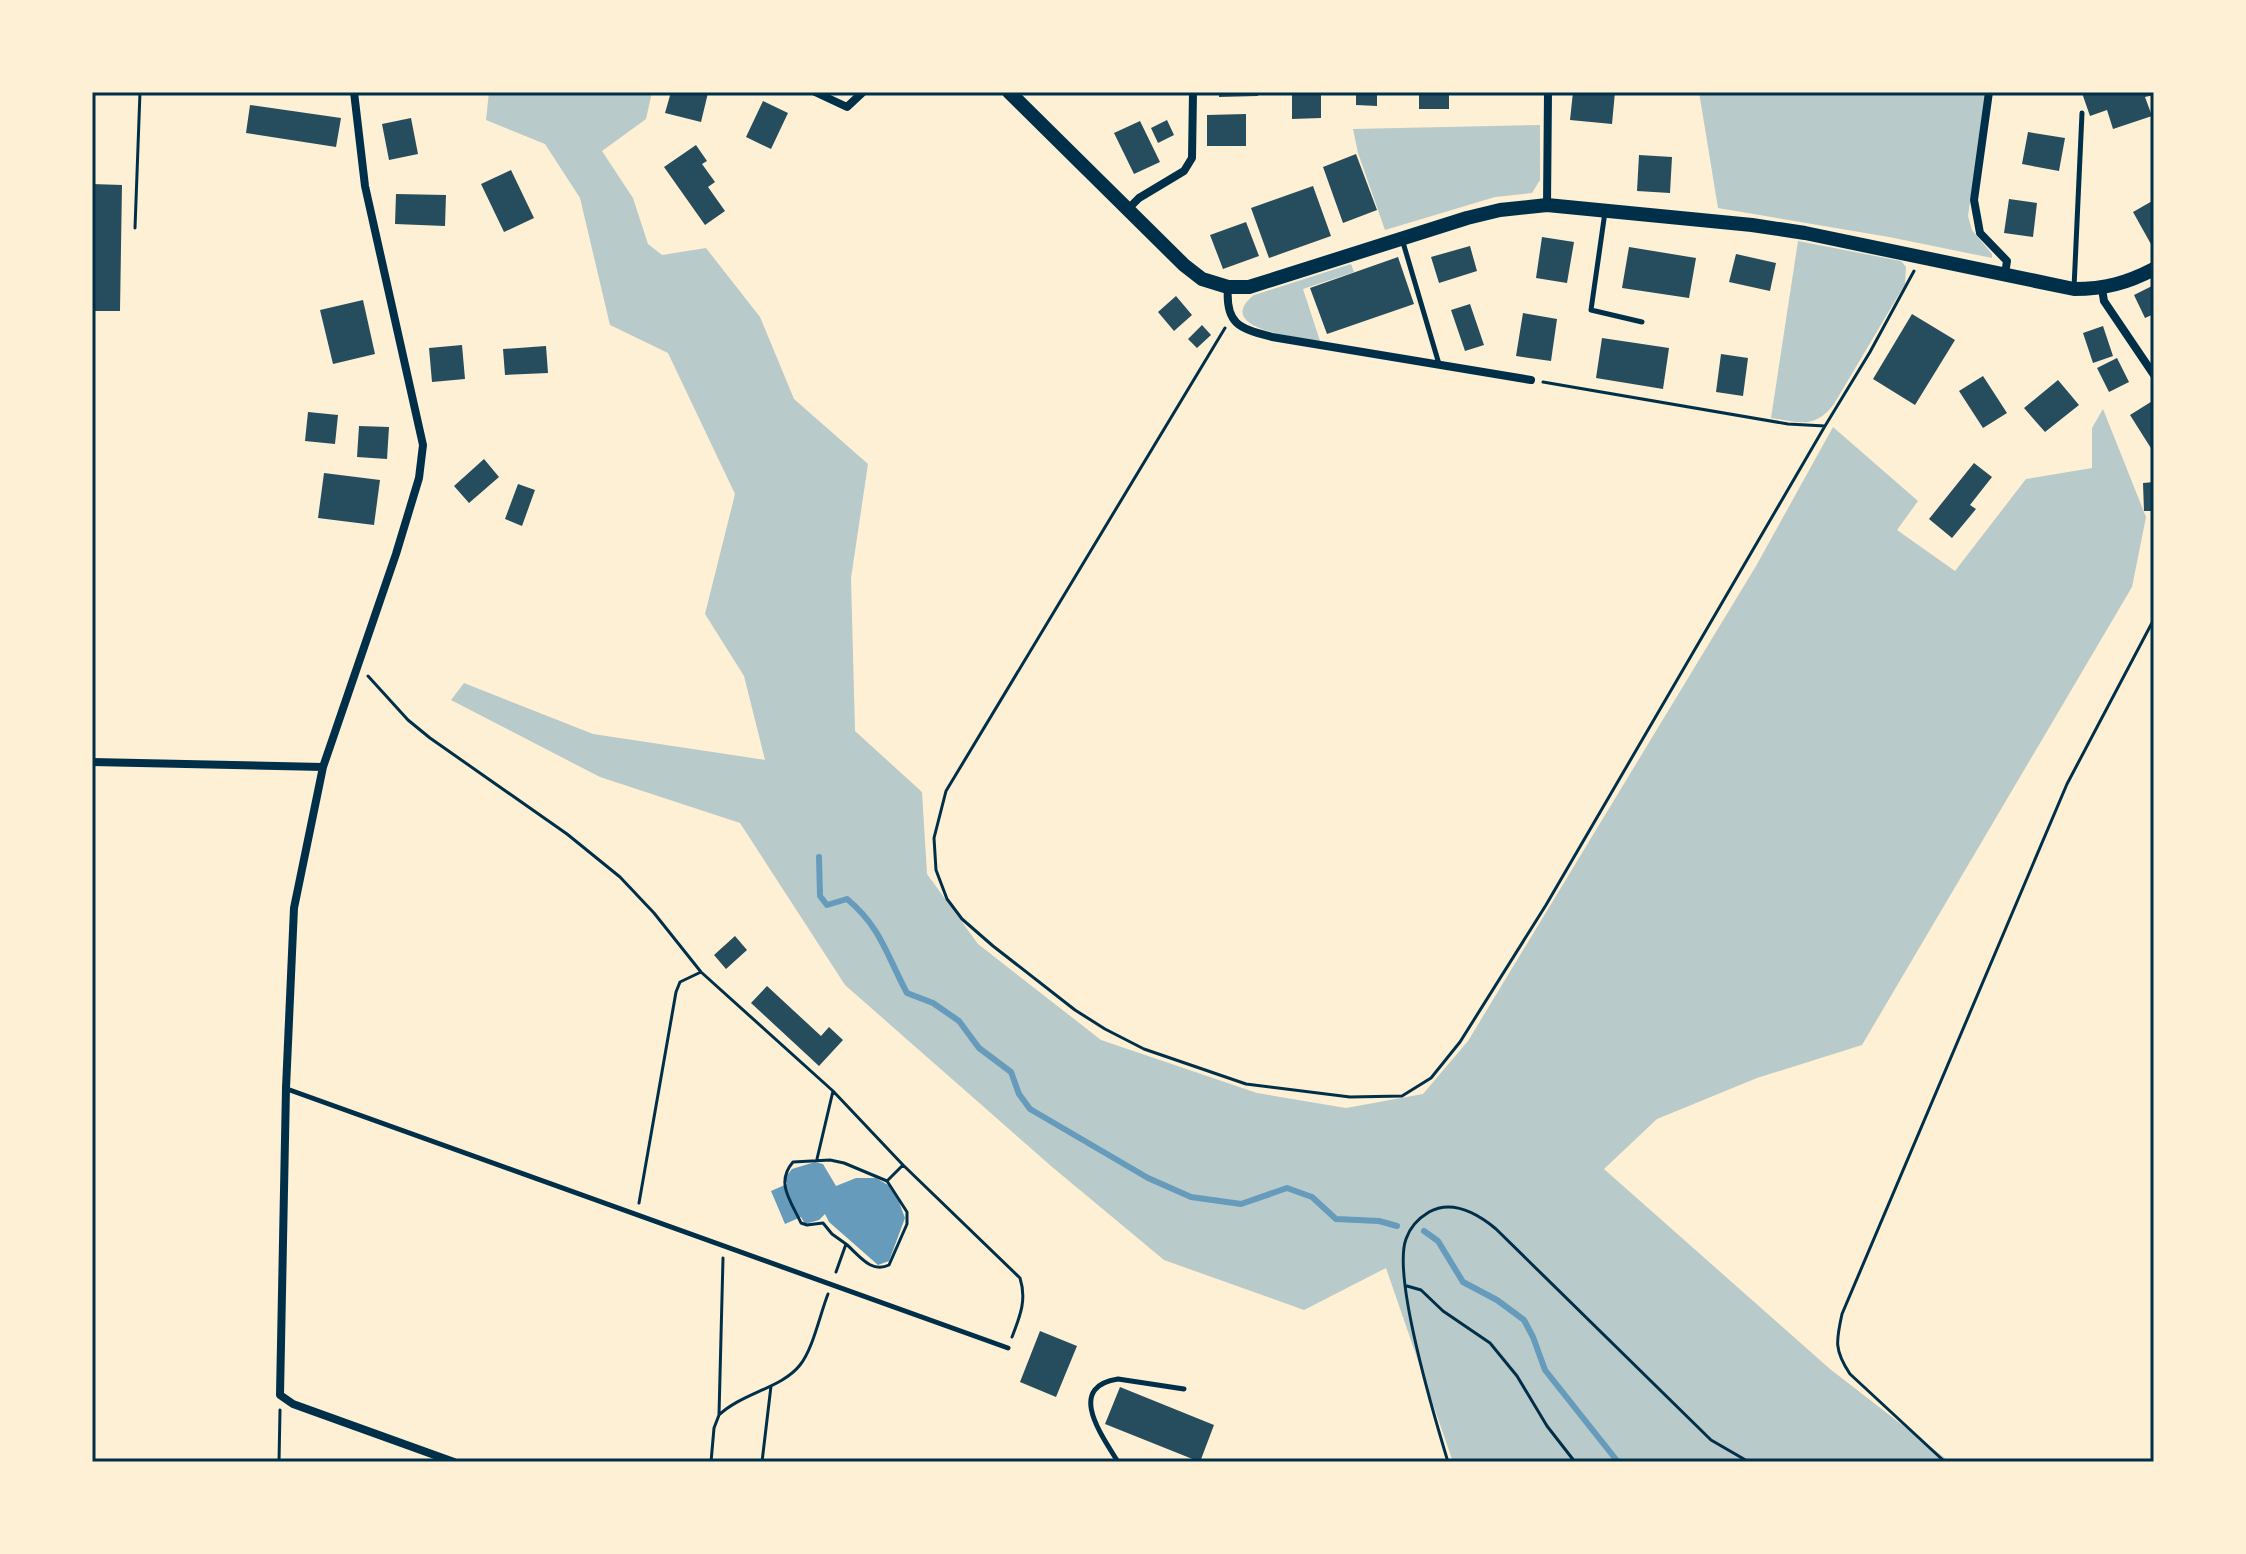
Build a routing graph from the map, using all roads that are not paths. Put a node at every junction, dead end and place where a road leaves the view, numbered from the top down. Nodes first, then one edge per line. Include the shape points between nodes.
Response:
1 (354, 92) edge
2 (815, 92) edge
3 (863, 92) edge
4 (1009, 92) edge
5 (1193, 92) edge
6 (1548, 92) edge
7 (1989, 92) edge
8 (2082, 113) dead end
9 (1547, 205) junction
10 (1128, 209) junction
11 (1605, 211) junction
12 (1402, 239) junction
13 (2154, 269) edge
14 (2005, 274) junction
15 (1228, 287) junction
16 (2074, 289) junction
17 (2102, 289) junction
18 (1642, 322) dead end
19 (1440, 365) junction
20 (2154, 375) edge
21 (1531, 380) road end
22 (92, 762) edge
23 (323, 767) junction
24 (286, 1088) junction
25 (1008, 1348) road end
26 (1184, 1389) dead end
27 (454, 1462) edge
28 (1118, 1462) edge

1 - 23 street via 365,186 423,445 419,478
2 - 3 street via 847,107
4 - 10 street
5 - 10 street via 1189,165
6 - 9 street
7 - 14 street via 1974,200 1980,233 2007,261
8 - 16 lane
9 - 11 street
9 - 12 street via 1500,210
10 - 15 street via 1184,265 1202,279
11 - 14 street via 1752,225
11 - 18 lane via 1591,310
12 - 15 street via 1249,287
12 - 19 lane
13 - 17 street
14 - 16 street
15 - 19 street via 1232,318 1247,330
16 - 17 street
17 - 20 street via 2104,301
19 - 21 street
22 - 23 street
23 - 24 street via 294,908
24 - 25 lane
24 - 27 street via 280,1395
26 - 28 lane via 1118,1379 1096,1387 1091,1411

